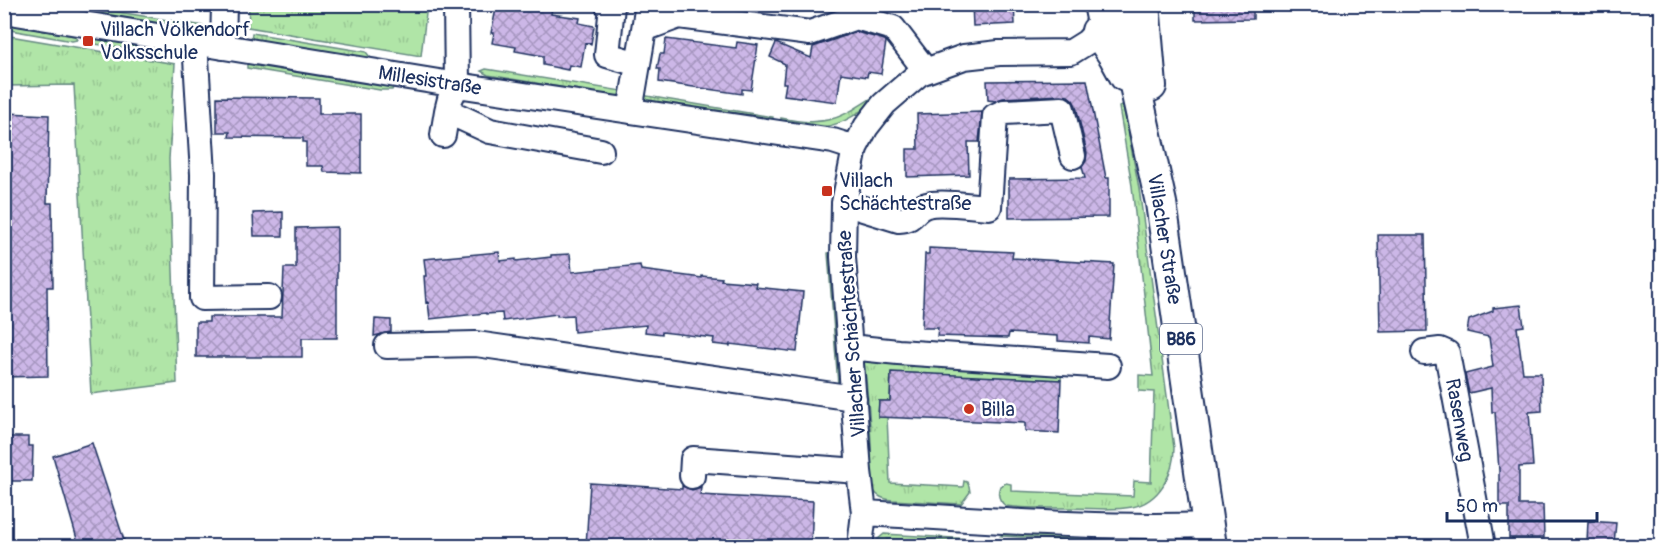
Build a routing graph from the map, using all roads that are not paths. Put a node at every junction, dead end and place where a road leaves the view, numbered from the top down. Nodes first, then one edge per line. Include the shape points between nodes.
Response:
1 (224, 4) edge
2 (456, 4) edge
3 (607, 4) edge
4 (648, 4) edge
5 (1117, 4) edge
6 (1144, 4) edge
7 (4, 11) edge
8 (1096, 18) edge
9 (644, 29) junction
10 (195, 42) junction
11 (223, 47) junction
12 (638, 64) junction
13 (926, 71) junction
14 (457, 85) junction
15 (1140, 108) junction
16 (447, 111) junction
17 (630, 111) junction
18 (443, 135) dead end
19 (855, 148) junction
20 (601, 151) dead end
21 (1073, 156) dead end
22 (844, 203) junction
23 (1161, 203) junction
24 (268, 297) dead end
25 (387, 346) dead end
26 (850, 347) junction
27 (1424, 352) dead end
28 (1108, 366) dead end
29 (854, 398) junction
30 (859, 471) junction
31 (692, 476) dead end
32 (864, 513) junction
33 (1209, 536) edge
34 (860, 546) edge
35 (1483, 546) edge

1 - 11 street
2 - 14 street
3 - 12 street via 612,6 607,55
4 - 9 street
5 - 15 main road, Villacher Straße / B86
6 - 23 main road
7 - 10 street, Millesistraße
8 - 13 street, Villacher Schächtestraße via 1087,42 1071,52 964,57
8 - 15 main road
9 - 12 street
9 - 13 street via 679,16 810,33 856,17 893,28
10 - 11 street, Millesistraße
10 - 24 street via 203,174 202,298
11 - 14 street, Millesistraße
12 - 17 street
13 - 19 street, Villacher Schächtestraße via 884,104
14 - 16 street
14 - 17 street, Millesistraße
15 - 23 main road, Villacher Straße / B86
16 - 18 street
16 - 20 street via 490,131
17 - 19 street, Millesistraße via 822,139
19 - 22 street, Villacher Schächtestraße
21 - 22 street via 1062,109 1004,111 996,116 989,207 931,204 907,220 899,220
22 - 26 street, Villacher Schächtestraße via 843,257
23 - 33 main road, Villacher Straße / B86
25 - 29 street via 476,344
26 - 28 street
26 - 29 street, Villacher Schächtestraße
27 - 35 street, Rasenweg via 1447,353
29 - 30 street, Villacher Schächtestraße
30 - 31 street via 693,459
30 - 32 street, Villacher Schächtestraße
32 - 33 street via 1162,527
32 - 34 street, Villacher Schächtestraße

